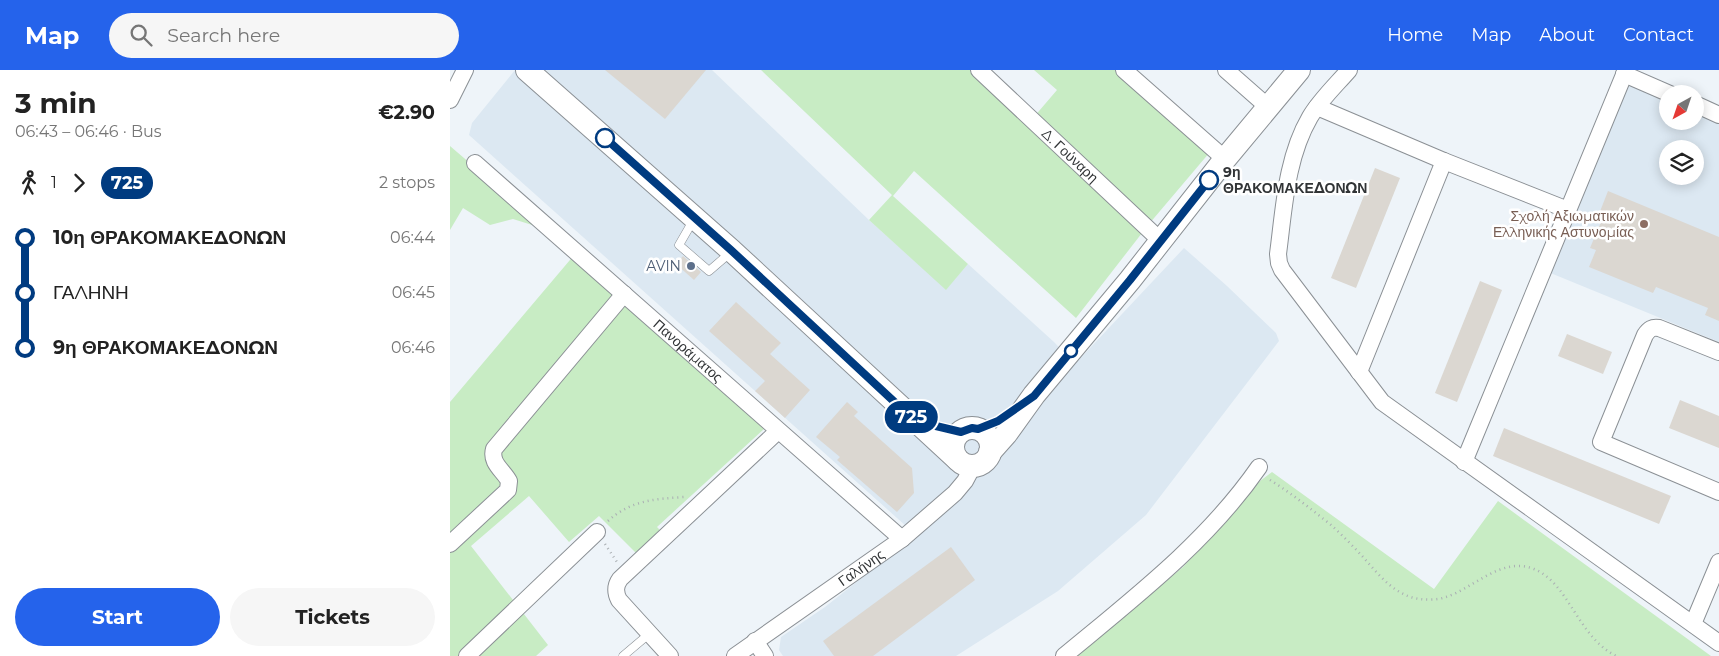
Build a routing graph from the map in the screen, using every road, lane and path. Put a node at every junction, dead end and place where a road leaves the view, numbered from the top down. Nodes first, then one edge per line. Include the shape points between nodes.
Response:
1 (466, 70) edge
2 (527, 70) edge
3 (979, 70) edge
4 (1124, 70) edge
5 (1226, 70) edge
6 (1299, 70) edge
7 (1349, 70) edge
8 (1625, 72) edge
9 (1659, 89) edge
10 (450, 100) edge
11 (1268, 107) junction
12 (1317, 107) junction
13 (1704, 108) edge
14 (1719, 115) edge
15 (1225, 159) junction
16 (1444, 161) junction
17 (475, 163) dead end
18 (1568, 210) junction
19 (695, 218) junction
20 (1161, 241) junction
21 (732, 251) junction
22 (624, 294) junction
23 (1719, 352) edge
24 (1358, 372) junction
25 (1034, 396) junction
26 (915, 421) junction
27 (778, 431) junction
28 (969, 431) junction
29 (974, 459) junction
30 (1464, 462) junction
31 (1257, 470) joint
32 (1719, 492) edge
33 (709, 496) junction
34 (597, 532) junction
35 (902, 538) junction
36 (450, 544) edge
37 (1719, 562) edge
38 (627, 573) junction
39 (1693, 624) junction
40 (649, 634) junction
41 (755, 641) junction
42 (1719, 643) edge
43 (466, 656) edge
44 (623, 656) edge
45 (670, 656) edge
46 (735, 656) edge
47 (765, 656) edge
48 (1064, 656) edge
49 (1616, 656) edge

1 - 10 street
2 - 19 main road
3 - 20 street, Δ. Γούναρη
4 - 15 street
5 - 11 street
6 - 11 main road
7 - 12 street
8 - 9 street
8 - 18 street
11 - 15 main road
12 - 16 street
12 - 24 street via 1302,132 1289,175 1279,263
13 - 14 street
15 - 20 main road
16 - 18 street
16 - 24 street
17 - 22 street, Πανοράματος
18 - 30 street
19 - 21 main road
19 - 21 lane via 679,245 709,272
20 - 25 main road
21 - 26 main road
22 - 27 street, Πανοράματος
22 - 36 street via 494,449 494,462 509,481 508,490
23 - 32 street via 1660,328 1648,330 1601,442
24 - 30 street via 1382,402
25 - 28 main road via 998,421
25 - 29 main road via 1006,434
26 - 28 main road
26 - 29 main road
27 - 33 street
27 - 35 street, Πανοράματος
28 - 29 main road via 983,432 990,441
28 - 29 main road via 954,442 954,454
29 - 35 street, Γαλήνης via 966,480 955,493
30 - 39 street
31 - 48 street via 1232,503 1180,558
31 - 49 path via 1331,526 1403,594 1418,599 1445,598 1498,571 1525,566 1545,575 1590,636
33 - 34 path via 637,503
33 - 38 street
34 - 38 path
34 - 43 street
35 - 41 street, Γαλήνης
37 - 39 street
38 - 40 street via 616,584 616,593
39 - 42 street
40 - 44 lane
40 - 45 street
41 - 46 street, Γαλήνης
41 - 47 street

